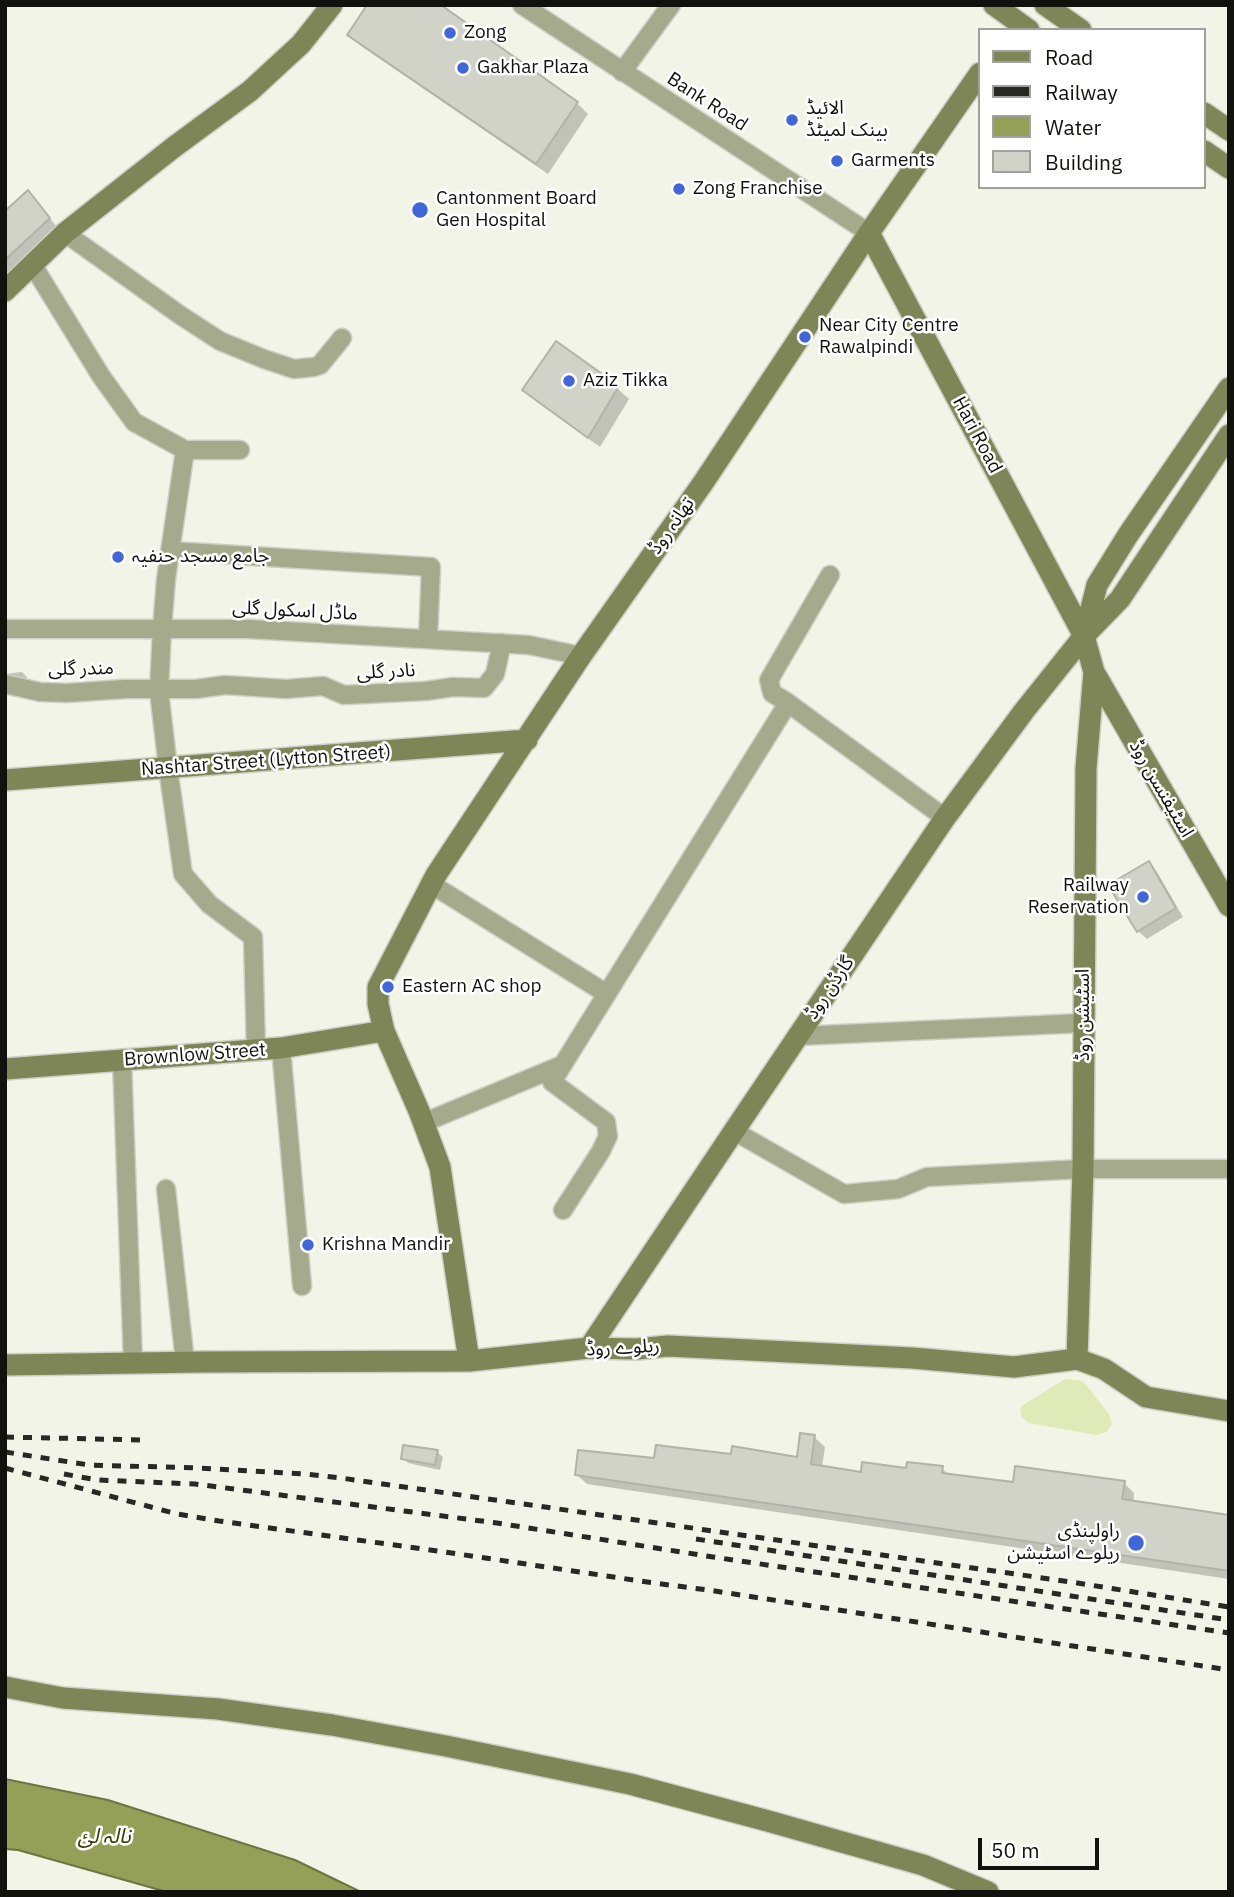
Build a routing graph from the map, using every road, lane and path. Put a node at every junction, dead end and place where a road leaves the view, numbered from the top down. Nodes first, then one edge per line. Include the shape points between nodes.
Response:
1 (332, 5) edge
2 (522, 5) edge
3 (671, 5) edge
4 (993, 5) edge
5 (1045, 5) edge
6 (1020, 21) edge
7 (1078, 28) edge
8 (622, 72) junction
9 (978, 76) edge
10 (1206, 114) edge
11 (1229, 130) edge
12 (1206, 152) edge
13 (1229, 168) edge
14 (65, 233) junction
15 (869, 233) junction
16 (32, 264) junction
17 (5, 291) edge
18 (342, 338) dead end
19 (1229, 388) edge
20 (1229, 435) edge
21 (185, 450) junction
22 (240, 450) dead end
23 (170, 551) junction
24 (830, 575) dead end
25 (5, 629) edge
26 (162, 629) junction
27 (1084, 636) junction
28 (428, 639) junction
29 (502, 643) junction
30 (581, 656) junction
31 (1094, 672) junction
32 (5, 684) edge
33 (159, 691) junction
34 (788, 703) junction
35 (527, 740) junction
36 (168, 768) junction
37 (5, 780) edge
38 (945, 818) junction
39 (431, 884) junction
40 (1229, 906) edge
41 (607, 994) junction
42 (1084, 1023) junction
43 (384, 1031) junction
44 (798, 1036) junction
45 (281, 1048) junction
46 (256, 1050) junction
47 (122, 1060) junction
48 (562, 1065) junction
49 (5, 1069) edge
50 (423, 1123) junction
51 (734, 1131) junction
52 (1083, 1169) junction
53 (1229, 1169) edge
54 (166, 1189) dead end
55 (563, 1210) dead end
56 (302, 1286) dead end
57 (589, 1348) junction
58 (1077, 1359) junction
59 (469, 1361) junction
60 (186, 1362) junction
61 (133, 1363) junction
62 (5, 1366) edge
63 (1229, 1411) edge
64 (5, 1687) edge
65 (988, 1892) edge

1 - 14 street via 301,44 250,91
2 - 8 street, Bank Road
3 - 8 street
4 - 6 street
5 - 7 street
8 - 15 street, Bank Road
9 - 15 street, تھانہ روڈ
10 - 11 street
12 - 13 street
14 - 16 street
14 - 18 street via 220,341 264,359 294,369 314,367
15 - 27 street, Hari Road
15 - 30 street, تھانہ روڈ
16 - 17 street
16 - 21 street via 134,422
19 - 27 street via 1097,585
20 - 27 street, گارڈن روڈ via 1120,599
21 - 22 street
21 - 23 street
23 - 26 street
23 - 28 street via 431,567
24 - 34 street via 769,680 772,693
25 - 26 street, ماڈل اسکول گلی
26 - 28 street, ماڈل اسکول گلی via 248,628
26 - 33 street
27 - 31 street, Hari Road
27 - 38 street, گارڈن روڈ
28 - 29 street, ماڈل اسکول گلی
29 - 30 street, ماڈل اسکول گلی
29 - 33 street, نادر گلی via 495,674 484,688 344,695 323,686 225,685
30 - 35 street, تھانہ روڈ
31 - 40 street, اسٹیفنسن روڈ
31 - 42 street, اسٹیشن روڈ via 1086,768
32 - 33 street, مندر گلی via 40,692
33 - 36 street
34 - 38 street
34 - 41 street
35 - 36 street, Nashtar Street (Lytton Street)
35 - 39 street, تھانہ روڈ
36 - 37 street, Nashtar Street (Lytton Street)
36 - 46 street via 183,874 209,904 253,937
38 - 44 street, گارڈن روڈ
39 - 41 street
39 - 43 street, تھانہ روڈ via 378,987
41 - 48 street
42 - 44 street
42 - 52 street, اسٹیشن روڈ
43 - 45 street, Brownlow Street
43 - 50 street
44 - 51 street, گارڈن روڈ
45 - 46 street, Brownlow Street
45 - 56 street
46 - 47 street, Brownlow Street
47 - 49 street, Brownlow Street
47 - 61 street
48 - 50 street
48 - 55 street via 552,1082 606,1122 608,1136
50 - 59 street via 440,1167
51 - 52 street via 844,1194 898,1189 927,1177
51 - 57 street, گارڈن روڈ
52 - 53 street
52 - 58 street, اسٹیشن روڈ
54 - 60 street
57 - 58 street, ریلوے روڈ via 680,1346 1013,1367
57 - 59 street, ریلوے روڈ
58 - 63 street, ریلوے روڈ via 1104,1369 1146,1397
59 - 60 street, ریلوے روڈ
60 - 61 street, ریلوے روڈ
61 - 62 street, ریلوے روڈ
64 - 65 street via 63,1698 244,1713 446,1745 630,1784 768,1821 923,1865

